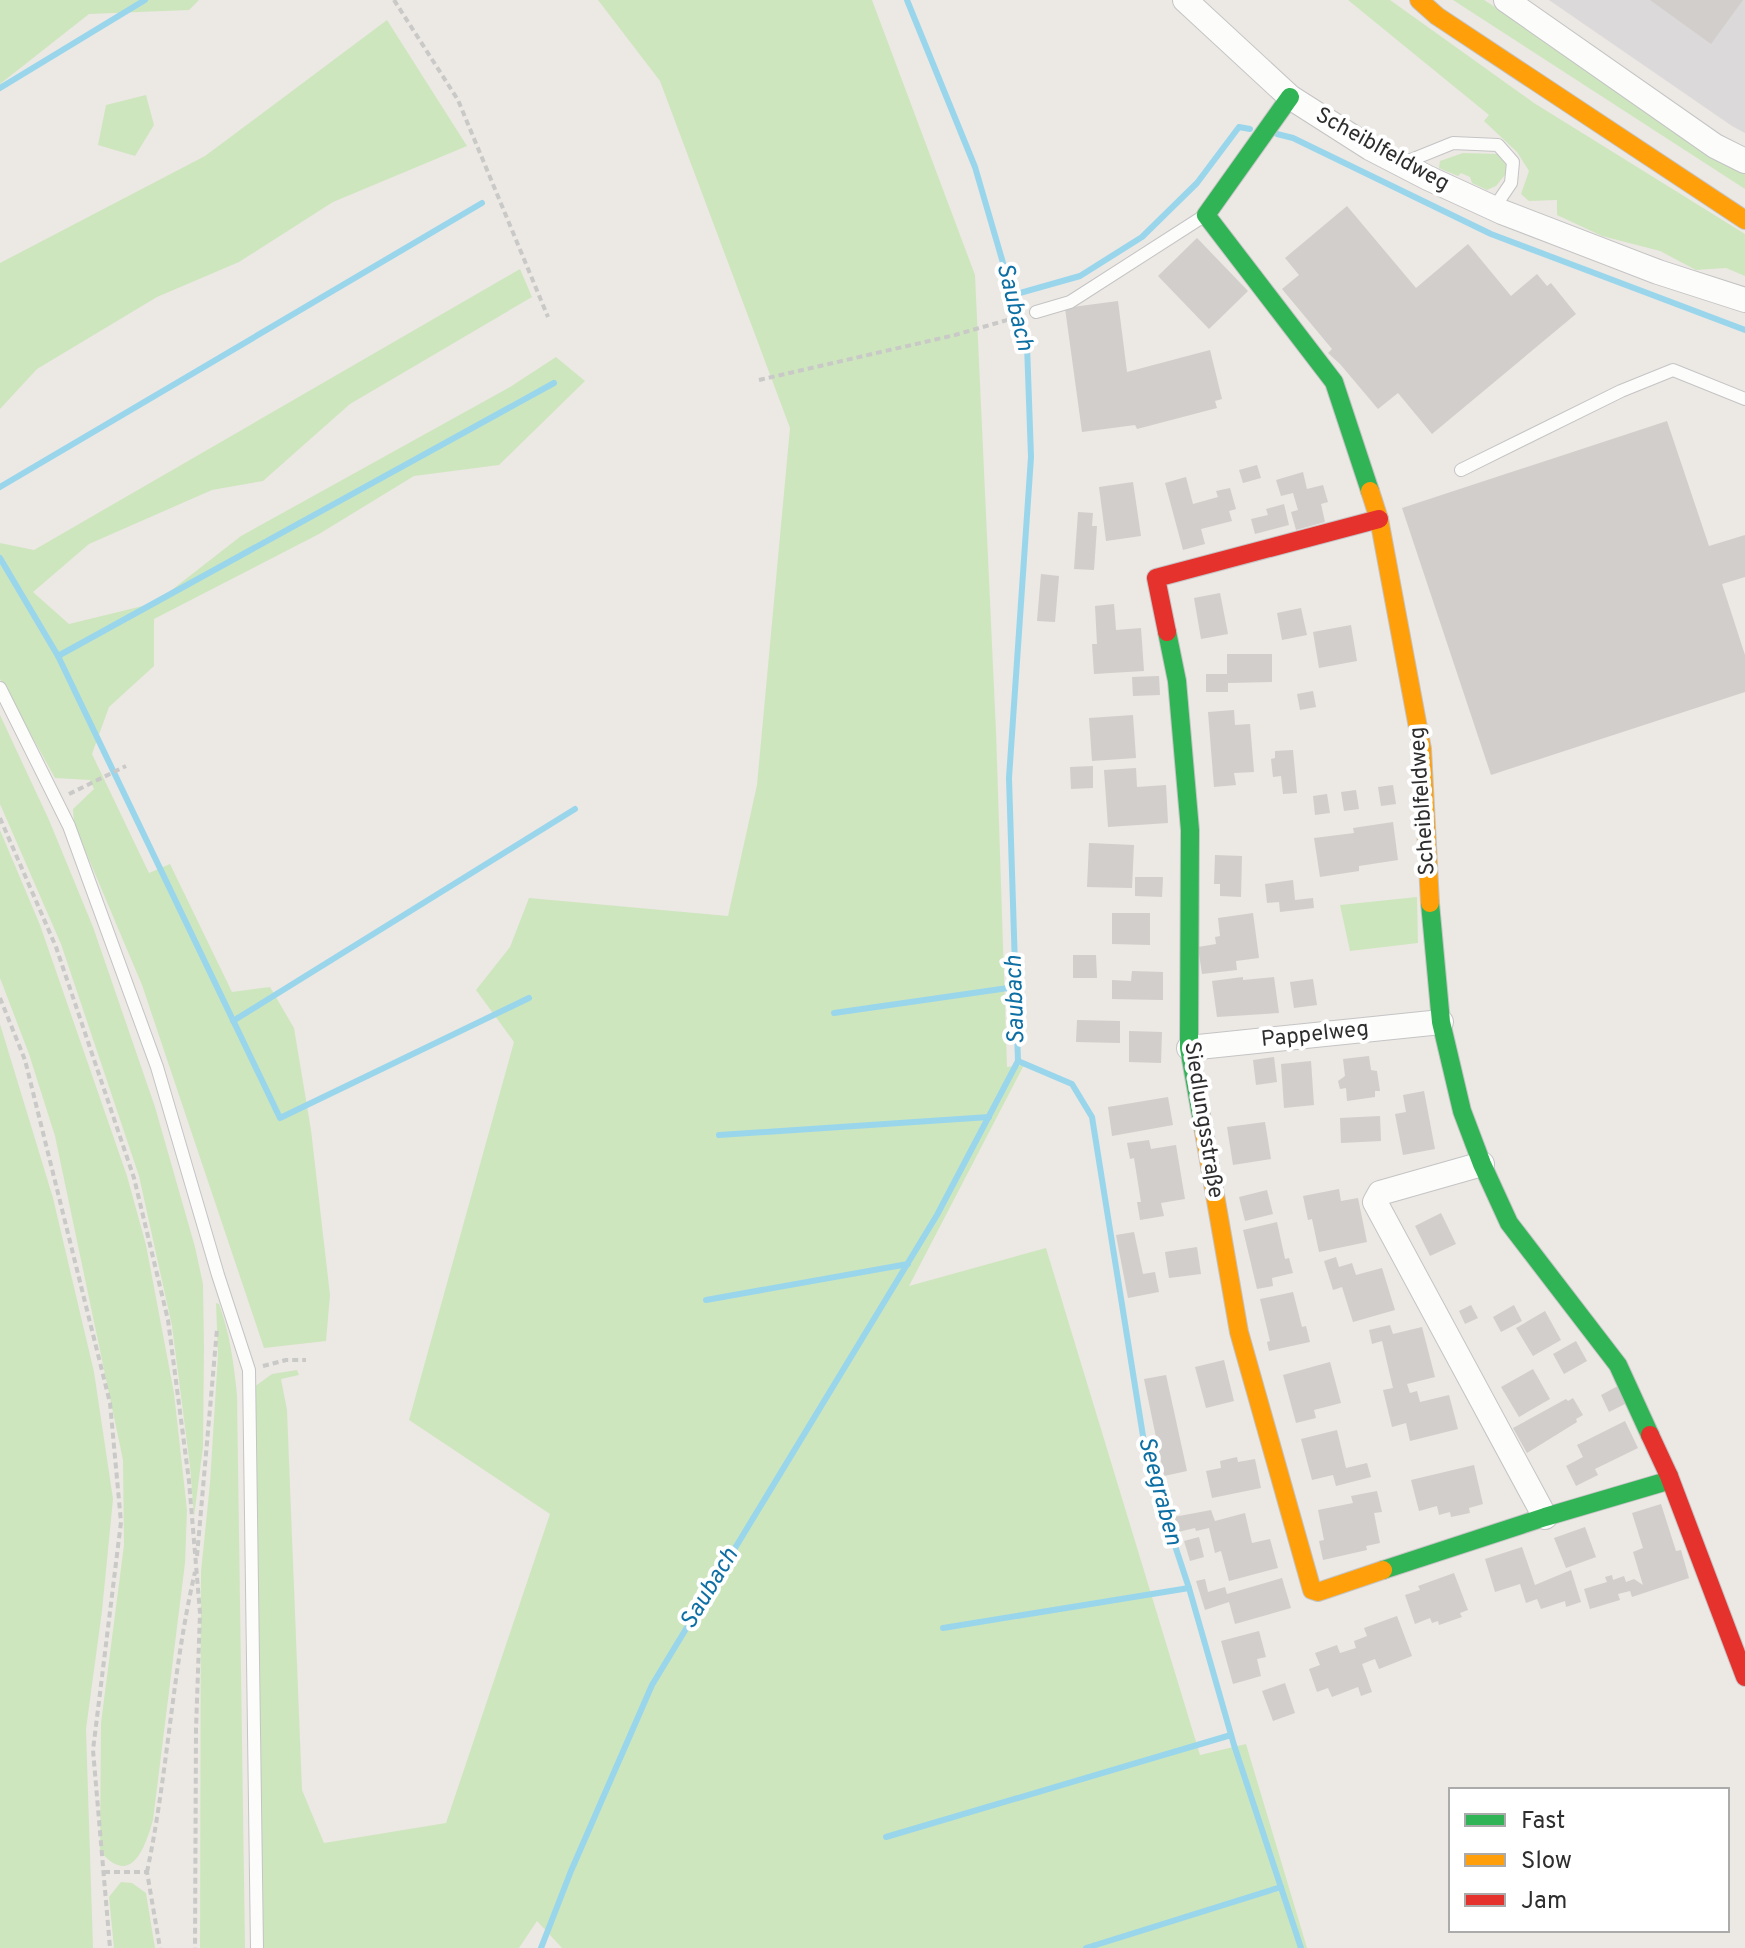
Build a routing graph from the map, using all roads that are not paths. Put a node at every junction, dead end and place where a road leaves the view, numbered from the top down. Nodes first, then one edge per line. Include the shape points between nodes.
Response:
1 (1185, 0) edge
2 (1419, 0) edge
3 (1506, 0) edge
4 (1290, 97) junction
5 (1745, 161) edge
6 (1401, 164) junction
7 (1494, 208) junction
8 (1206, 215) junction
9 (1745, 220) edge
10 (1745, 300) edge
11 (1036, 312) dead end
12 (1745, 399) edge
13 (1461, 470) dead end
14 (1379, 519) junction
15 (0, 688) edge
16 (1441, 1022) junction
17 (1189, 1048) junction
18 (1482, 1164) junction
19 (1669, 1476) junction
20 (1545, 1517) junction
21 (1745, 1677) edge
22 (257, 1948) edge

1 - 4 street, Scheiblfeldweg
2 - 9 street
3 - 5 street via 1715,146
4 - 6 street, Scheiblfeldweg
4 - 8 street, Scheiblfeldweg
6 - 7 street, Scheiblfeldweg
6 - 7 lane via 1453,143 1498,145 1513,162 1511,183
7 - 10 street, Scheiblfeldweg
8 - 11 lane via 1070,302
8 - 14 street, Scheiblfeldweg via 1334,382
12 - 13 lane via 1673,370
14 - 16 street, Scheiblfeldweg via 1422,749
14 - 17 street, Siedlungsstraße via 1156,578 1177,681 1190,830
15 - 22 lane via 69,826 157,1067 249,1370
16 - 17 street, Pappelweg
16 - 18 street, Scheiblfeldweg via 1462,1111
17 - 20 street, Siedlungsstraße via 1239,1332 1312,1590
18 - 19 street, Scheiblfeldweg via 1509,1223 1618,1365
18 - 20 street via 1380,1193 1375,1202
19 - 20 street, Siedlungsstraße via 1664,1482
19 - 21 street, Scheiblfeldweg

